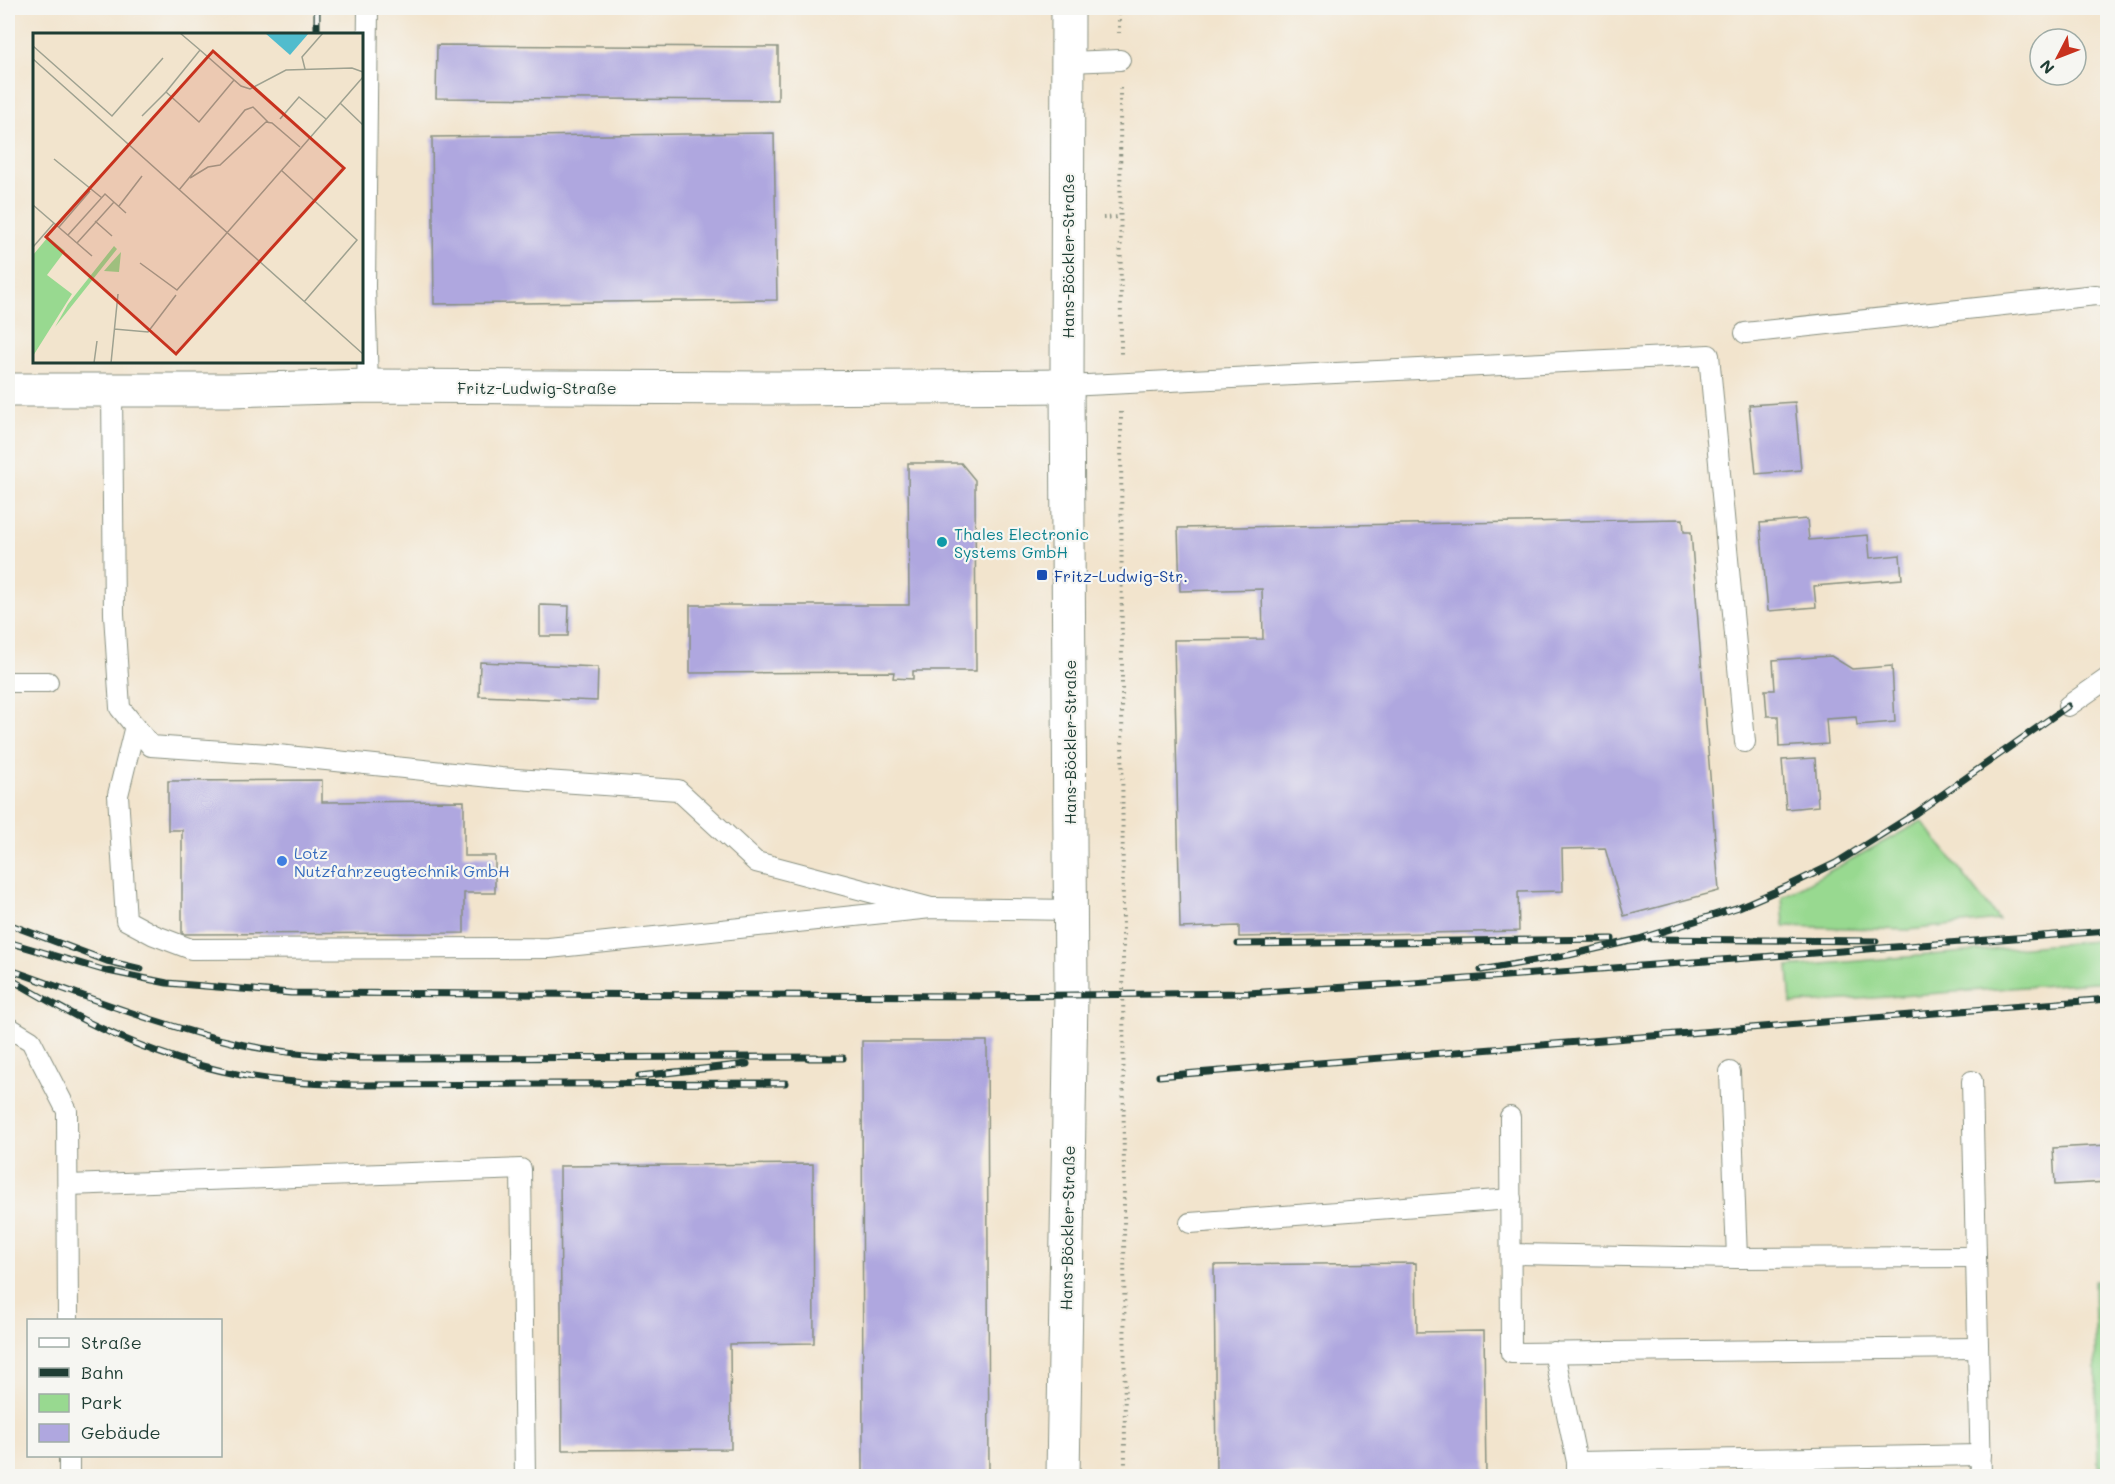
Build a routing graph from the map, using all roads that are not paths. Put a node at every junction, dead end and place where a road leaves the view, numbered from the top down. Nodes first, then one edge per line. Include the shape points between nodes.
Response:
1 (368, 8) edge
2 (1068, 8) edge
3 (1119, 60) road end
4 (1068, 62) junction
5 (2108, 297) edge
6 (1745, 333) dead end
7 (368, 386) junction
8 (1067, 386) junction
9 (8, 390) edge
10 (112, 390) junction
11 (2108, 678) edge
12 (8, 682) edge
13 (48, 682) dead end
14 (2068, 706) dead end
15 (135, 726) junction
16 (1745, 742) dead end
17 (931, 908) junction
18 (1071, 910) junction
19 (8, 1027) edge
20 (1730, 1071) dead end
21 (1972, 1081) dead end
22 (1510, 1117) dead end
23 (68, 1185) junction
24 (1510, 1199) junction
25 (1190, 1223) dead end
26 (1511, 1254) junction
27 (1976, 1257) junction
28 (1737, 1258) junction
29 (68, 1319) edge
30 (1978, 1348) junction
31 (1554, 1352) junction
32 (1981, 1455) junction
33 (69, 1457) edge
34 (1577, 1469) edge
35 (69, 1476) edge
36 (525, 1476) edge
37 (1064, 1476) edge
38 (1981, 1476) edge

1 - 7 lane
2 - 4 main road, Hans-Böckler-Straße
3 - 4 lane
4 - 8 main road, Hans-Böckler-Straße
5 - 6 lane via 2096,295
7 - 8 main road, Fritz-Ludwig-Straße
7 - 10 main road, Fritz-Ludwig-Straße
8 - 16 lane via 1709,355
8 - 18 main road, Hans-Böckler-Straße
9 - 10 main road, Fritz-Ludwig-Straße
10 - 15 lane via 114,614 120,708
11 - 14 lane
12 - 13 lane
15 - 17 lane via 151,746 678,790 756,862
15 - 17 lane via 118,795 126,920 191,949 549,948
17 - 18 lane
18 - 37 main road, Hans-Böckler-Straße
19 - 23 lane via 31,1041 67,1111
20 - 28 lane
21 - 27 lane
22 - 24 lane
23 - 29 lane
23 - 36 lane via 521,1169
24 - 25 lane
24 - 26 lane
26 - 28 lane
26 - 31 lane via 1511,1353
27 - 28 lane
27 - 30 lane
30 - 31 lane
30 - 32 lane
31 - 34 lane
32 - 34 lane
32 - 38 lane
33 - 35 lane

